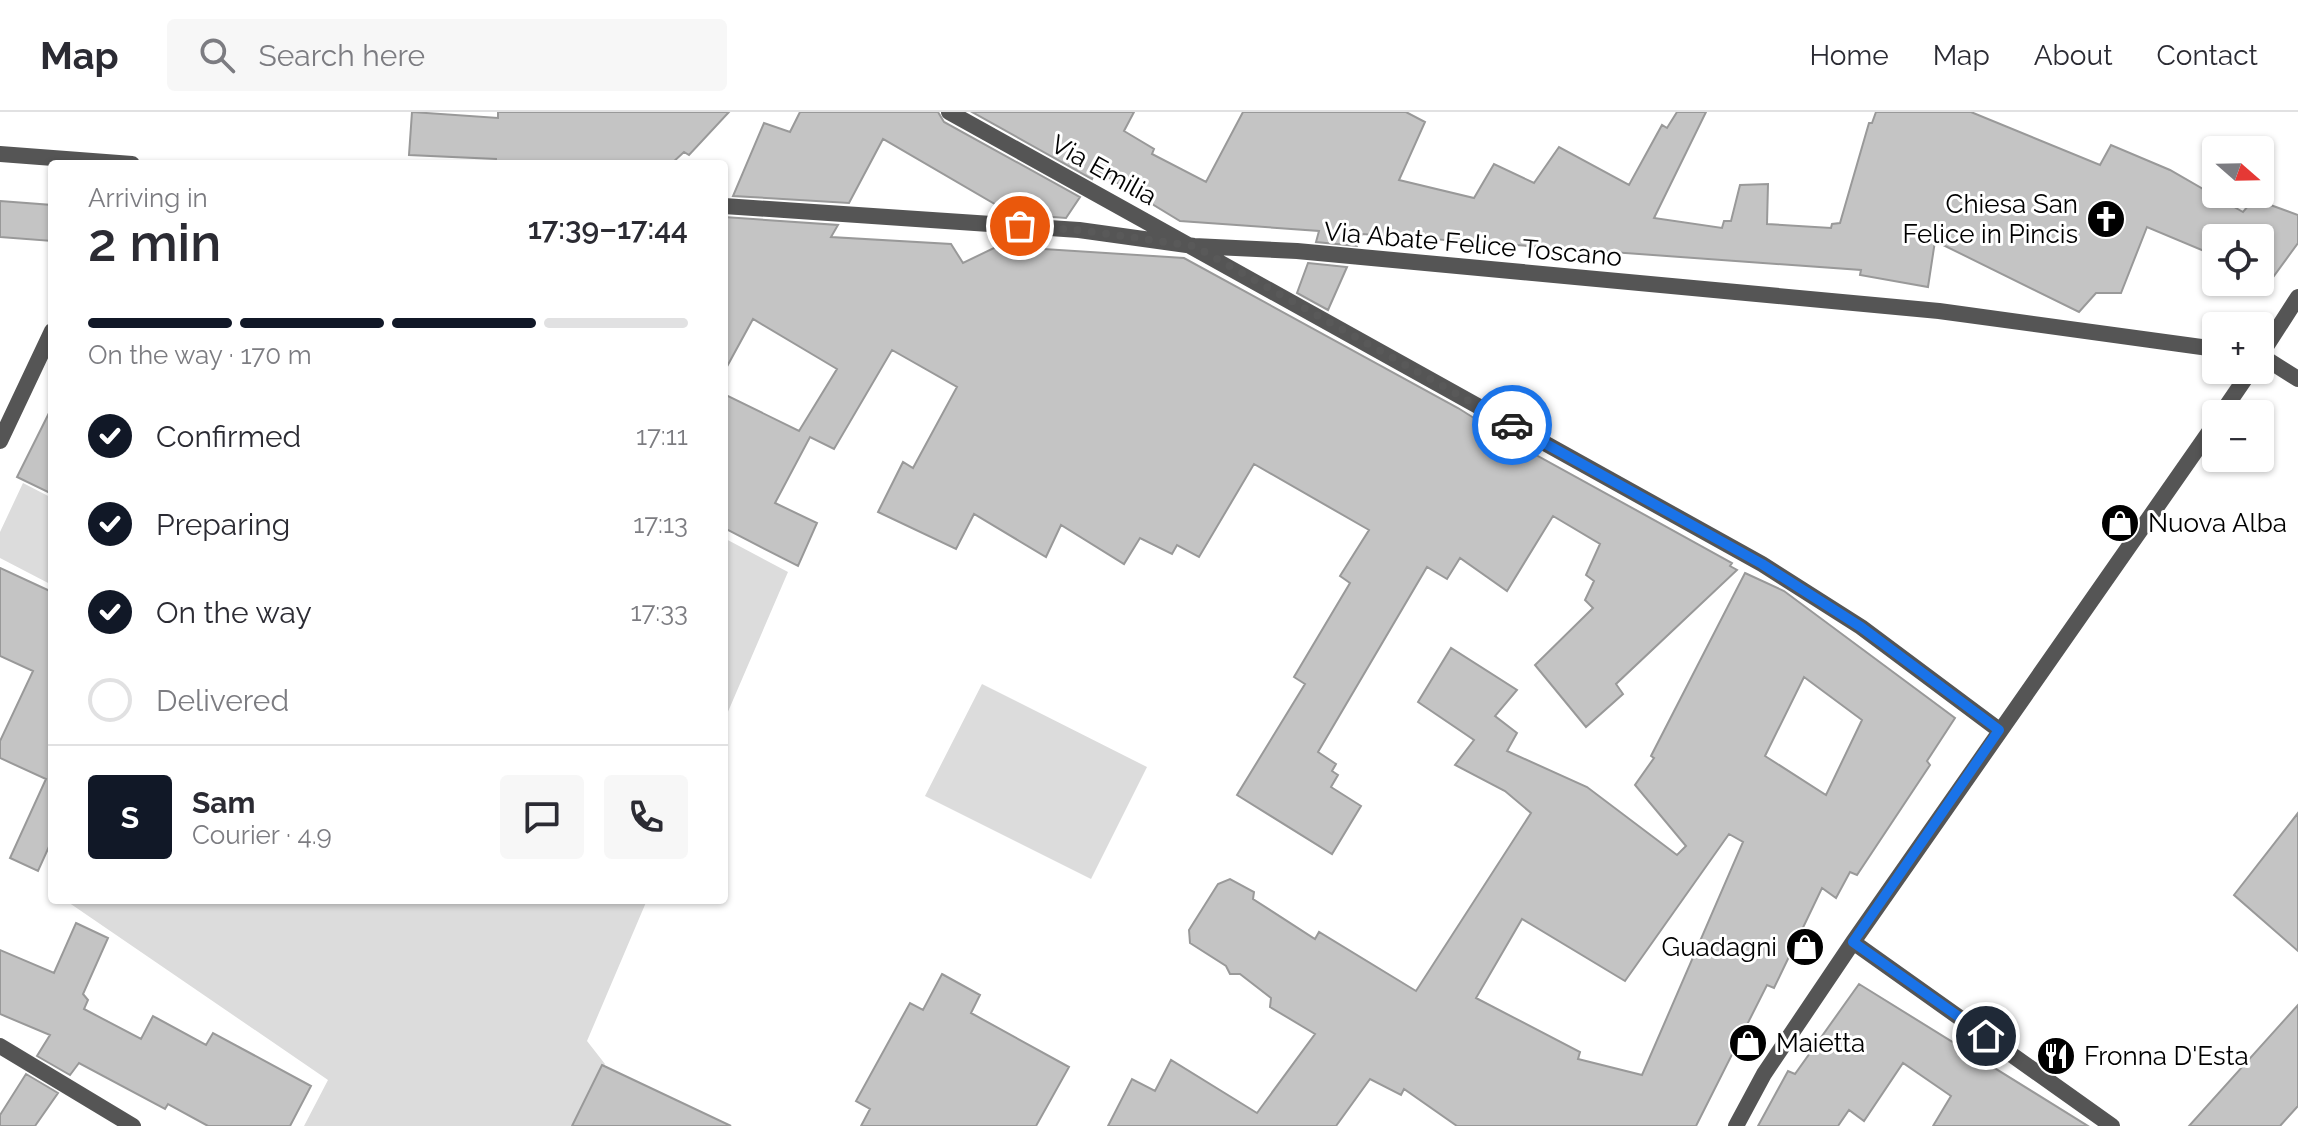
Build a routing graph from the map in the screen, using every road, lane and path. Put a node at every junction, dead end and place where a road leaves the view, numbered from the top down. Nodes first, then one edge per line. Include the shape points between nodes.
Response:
1 (949, 112) edge
2 (0, 154) edge
3 (79, 160) edge
4 (728, 206) edge
5 (1194, 246) junction
6 (2298, 297) edge
7 (2274, 334) edge
8 (48, 339) edge
9 (2202, 347) edge
10 (2274, 364) edge
11 (2298, 379) edge
12 (0, 441) edge
13 (2202, 442) edge
14 (1999, 730) junction
15 (1853, 942) junction
16 (0, 1046) edge
17 (133, 1126) edge
18 (1736, 1126) edge
19 (2112, 1126) edge

1 - 5 street, Via Emilia
2 - 3 street
4 - 5 street, Via Abate Felice Toscano via 1079,230
5 - 9 street, Via Abate Felice Toscano via 1939,311
5 - 14 street, Via Emilia via 1762,564 1861,627
6 - 7 street
8 - 12 street
10 - 11 street
13 - 14 street
14 - 15 street
15 - 18 street via 1764,1074
15 - 19 street
16 - 17 street

